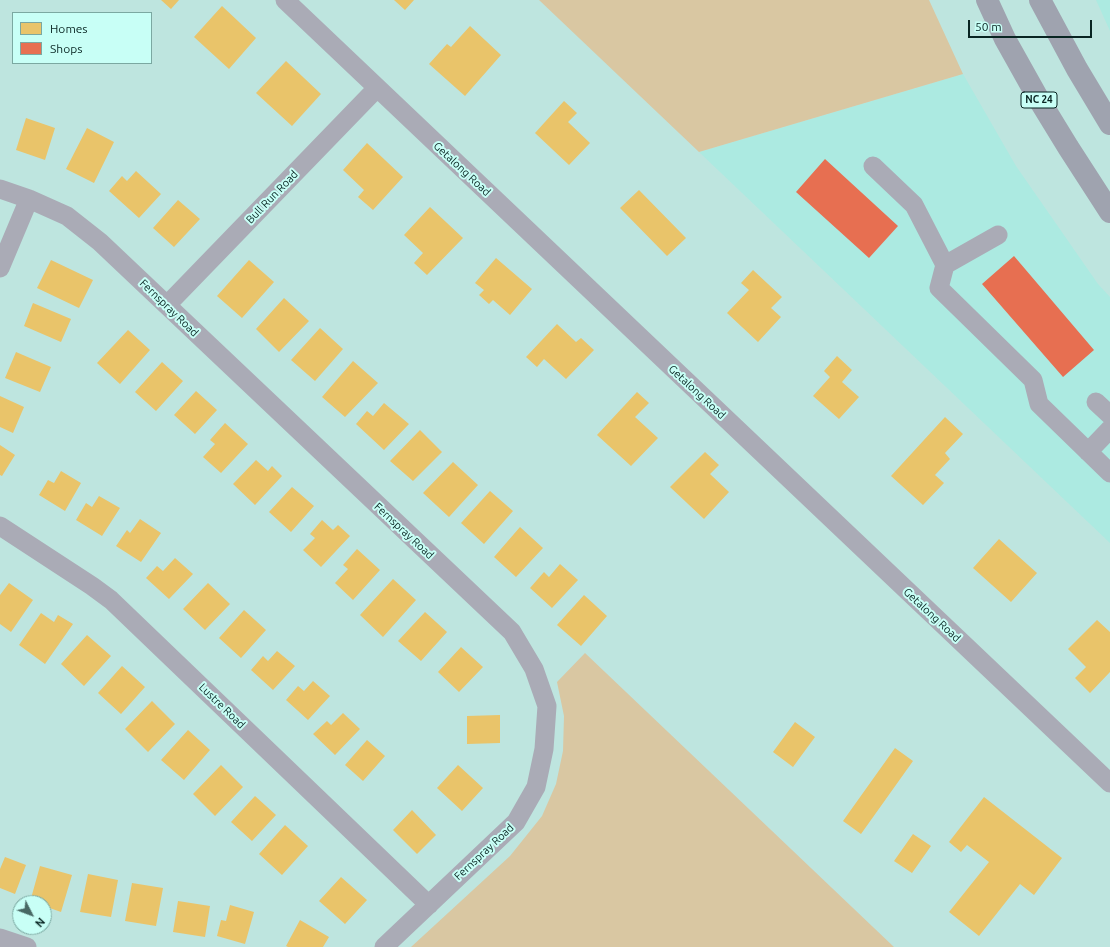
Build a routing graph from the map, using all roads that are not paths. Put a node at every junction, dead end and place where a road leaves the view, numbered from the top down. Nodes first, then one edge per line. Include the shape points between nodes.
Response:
1 (285, 0) edge
2 (987, 0) edge
3 (1040, 0) edge
4 (377, 88) junction
5 (1110, 124) edge
6 (1068, 147) junction
7 (874, 166) dead end
8 (0, 189) edge
9 (1110, 195) edge
10 (29, 199) junction
11 (1110, 212) edge
12 (998, 235) dead end
13 (945, 265) junction
14 (0, 268) edge
15 (167, 306) junction
16 (1096, 402) dead end
17 (1110, 415) edge
18 (1110, 429) edge
19 (1088, 452) junction
20 (1110, 473) edge
21 (0, 526) edge
22 (1110, 783) edge
23 (428, 905) junction
24 (0, 938) edge
25 (27, 947) edge
26 (384, 947) edge

1 - 4 street, Getalong Road
2 - 6 main road, NC 24 via 1005,39
3 - 5 main road
4 - 15 street, Bull Run Road
4 - 22 street, Getalong Road
6 - 9 main road
6 - 11 main road, NC 24
7 - 13 street via 914,206
8 - 10 street, Fernspray Road
10 - 14 street
10 - 15 street, Fernspray Road via 67,216 100,242
12 - 13 street
13 - 19 street via 939,288 1033,380 1039,404
15 - 23 street, Fernspray Road via 512,632 534,669 547,706 544,749 536,786 516,822
16 - 17 street
18 - 19 street
19 - 20 street
21 - 23 street, Lustre Road via 111,600
23 - 26 street, Fernspray Road
24 - 25 street

